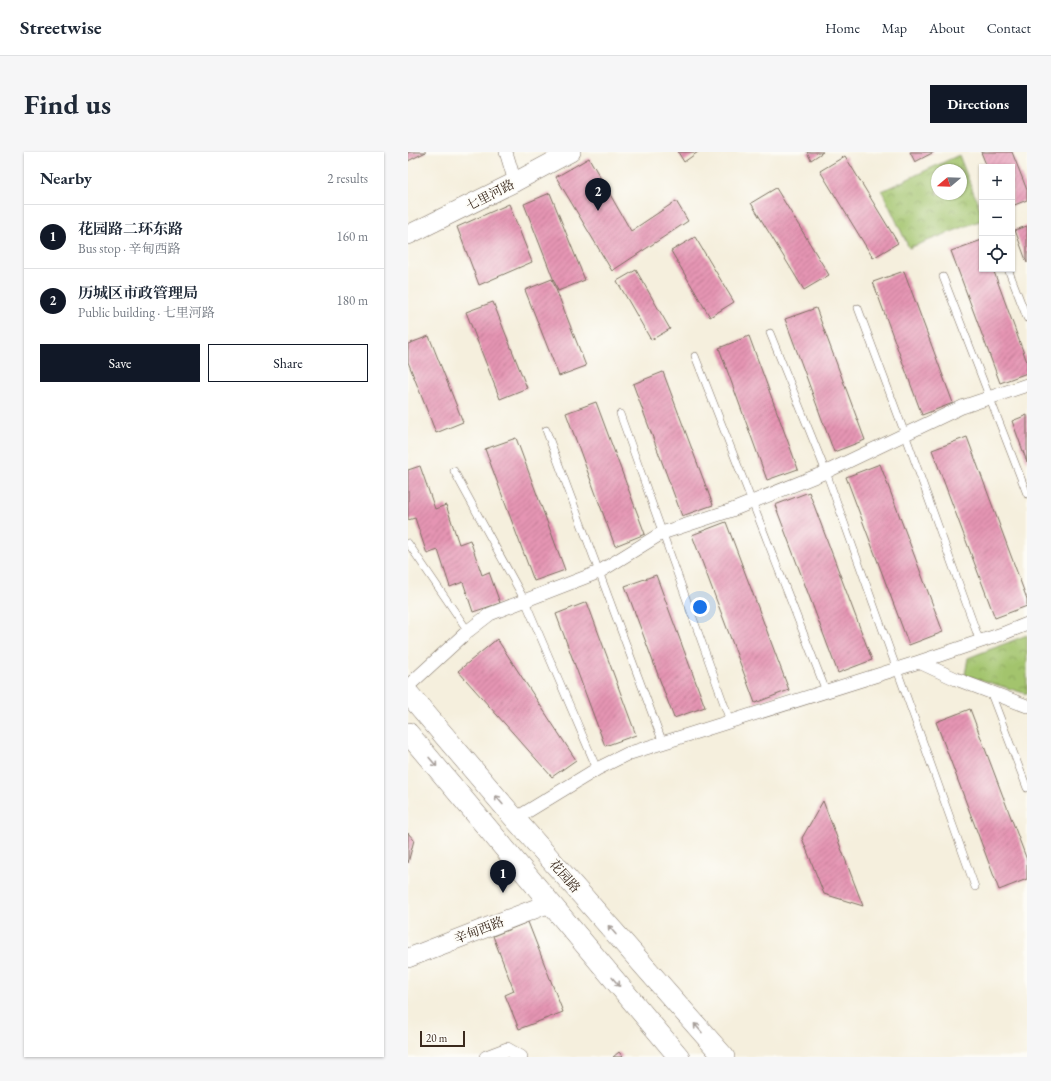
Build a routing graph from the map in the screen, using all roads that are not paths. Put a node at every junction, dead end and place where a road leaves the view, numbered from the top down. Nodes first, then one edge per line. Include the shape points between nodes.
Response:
1 (506, 152) edge
2 (571, 152) edge
3 (515, 182) junction
4 (408, 236) edge
5 (1009, 272) edge
6 (943, 277) dead end
7 (858, 308) dead end
8 (1027, 318) edge
9 (770, 333) dead end
10 (695, 356) dead end
11 (1027, 385) edge
12 (990, 398) junction
13 (620, 414) dead end
14 (546, 430) dead end
15 (905, 434) junction
16 (454, 470) dead end
17 (826, 472) junction
18 (1027, 494) edge
19 (752, 502) junction
20 (662, 533) junction
21 (408, 543) edge
22 (599, 572) junction
23 (525, 601) junction
24 (1027, 624) edge
25 (468, 631) junction
26 (980, 642) junction
27 (919, 662) junction
28 (897, 669) junction
29 (408, 686) edge
30 (990, 691) junction
31 (826, 692) junction
32 (408, 693) edge
33 (1027, 706) edge
34 (730, 721) junction
35 (408, 732) edge
36 (663, 743) junction
37 (597, 769) junction
38 (1027, 788) edge
39 (515, 819) junction
40 (975, 887) dead end
41 (550, 904) junction
42 (408, 958) edge
43 (486, 1057) edge
44 (521, 1057) edge
45 (679, 1057) edge
46 (724, 1057) edge

1 - 3 street
2 - 3 main road, 七里河路
3 - 4 main road, 七里河路
5 - 8 lane
6 - 12 lane
7 - 15 lane
9 - 17 lane
10 - 19 lane
11 - 12 street
12 - 15 street via 962,407
12 - 18 lane
13 - 20 lane
14 - 22 lane
15 - 17 street
15 - 26 lane
16 - 23 lane
17 - 19 street
17 - 28 lane
19 - 20 street
19 - 31 lane
20 - 22 street
20 - 34 lane
21 - 25 lane
22 - 23 street
22 - 36 lane
23 - 25 street via 490,614
23 - 37 lane
24 - 26 street
25 - 29 street
26 - 27 street
27 - 28 street
27 - 30 street
28 - 31 street
28 - 40 lane
30 - 33 street
30 - 38 lane
31 - 34 street
39 -> 32 main road, 花园路
34 - 36 street
35 -> 41 main road
36 - 37 street via 627,754
37 - 39 street
46 -> 39 main road, 花园路
41 - 42 main road, 辛甸西路
41 -> 45 main road
43 - 44 street via 507,1049

